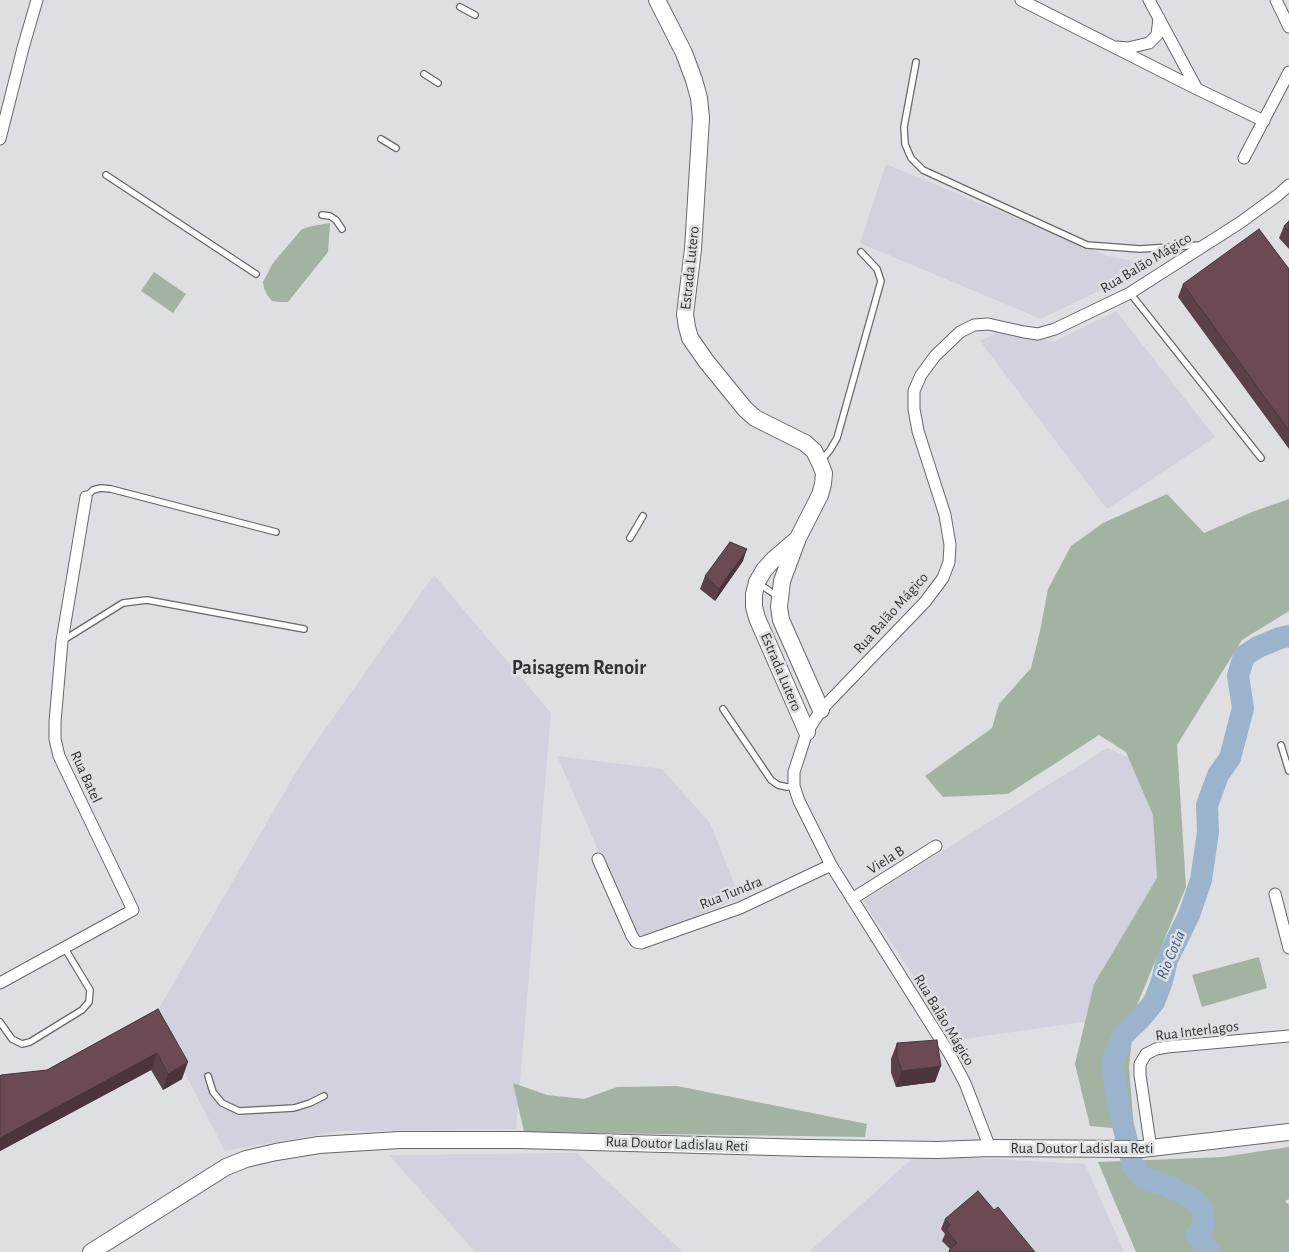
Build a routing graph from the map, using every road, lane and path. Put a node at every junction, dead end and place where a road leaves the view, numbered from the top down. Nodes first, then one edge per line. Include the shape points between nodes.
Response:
1 (37, 0) edge
2 (657, 0) edge
3 (1021, 0) edge
4 (1149, 0) edge
5 (1276, 0) edge
6 (460, 7) dead end
7 (474, 15) dead end
8 (1159, 18) junction
9 (1289, 27) edge
10 (1113, 46) junction
11 (916, 62) dead end
12 (1289, 72) edge
13 (424, 74) dead end
14 (438, 83) dead end
15 (1197, 89) junction
16 (1264, 121) junction
17 (0, 139) edge
18 (381, 139) dead end
19 (396, 148) dead end
20 (1244, 158) dead end
21 (106, 175) dead end
22 (1289, 185) edge
23 (322, 215) dead end
24 (342, 229) dead end
25 (1206, 245) junction
26 (861, 252) dead end
27 (256, 274) dead end
28 (1130, 294) junction
29 (1261, 458) dead end
30 (820, 463) junction
31 (86, 497) joint
32 (643, 516) dead end
33 (276, 532) dead end
34 (630, 538) dead end
35 (798, 538) junction
36 (757, 582) junction
37 (779, 598) junction
38 (304, 629) dead end
39 (62, 641) junction
40 (724, 709) dead end
41 (821, 710) junction
42 (807, 732) junction
43 (1281, 745) dead end
44 (1289, 771) edge
45 (794, 786) junction
46 (936, 846) dead end
47 (598, 860) dead end
48 (831, 865) junction
49 (1275, 894) dead end
50 (852, 899) junction
51 (64, 947) junction
52 (1289, 948) edge
53 (0, 983) edge
54 (0, 1022) edge
55 (1289, 1036) edge
56 (208, 1076) dead end
57 (324, 1096) dead end
58 (1289, 1132) edge
59 (990, 1148) junction
60 (1147, 1149) junction
61 (91, 1252) edge

1 - 17 street
2 - 30 street, Estrada Lutero via 684,52 699,98 701,118 693,249 685,314 690,338 745,409 755,418 805,443
3 - 10 street
4 - 8 street
5 - 9 street
6 - 7 lane
8 - 10 street via 1157,35 1149,43 1128,48
8 - 15 street
10 - 15 street
11 - 25 lane via 904,127 905,144 911,158 923,170 1087,245 1140,249
12 - 16 street
13 - 14 lane
15 - 16 street
16 - 20 street
18 - 19 lane
21 - 27 lane
22 - 25 street, Rua Balão Mágico
23 - 24 lane via 336,220
25 - 28 street, Rua Balão Mágico
26 - 30 lane via 877,269 881,281 837,438
28 - 29 lane
28 - 41 street, Rua Balão Mágico via 1038,334 988,324 974,325 960,332 935,356 914,391 914,409 945,515 950,545 943,578 925,602
30 - 35 street, Estrada Lutero via 824,473 823,484
31 - 33 lane via 93,490 111,489
31 - 39 street, Rua Batel
32 - 34 lane
35 - 36 street, Estrada Lutero via 769,564
35 - 37 street, Estrada Lutero
36 - 37 lane
36 - 42 street, Estrada Lutero via 754,607
37 - 41 street, Estrada Lutero via 781,620
38 - 39 lane via 147,600 123,603
39 - 51 street, Rua Batel via 55,722 59,756 133,910
40 - 45 lane via 771,780
41 - 42 street, Rua Balão Mágico
42 - 45 street, Rua Balão Mágico via 794,772
43 - 44 lane
45 - 48 street, Rua Balão Mágico
46 - 50 street, Viela B
47 - 48 street, Rua Tundra via 632,936 641,943 740,908
48 - 50 street, Rua Balão Mágico
49 - 52 street
50 - 59 street, Rua Balão Mágico via 949,1054
51 - 53 street, Rua Batel
51 - 54 lane via 90,990 86,1006 22,1044 12,1039
55 - 60 street, Rua Interlagos via 1167,1046 1146,1054 1140,1064 1140,1075
56 - 57 lane via 213,1092 222,1103 239,1111 294,1108
58 - 60 street, Rua Doutor Ladislau Reti
59 - 60 street, Rua Doutor Ladislau Reti
59 - 61 street, Rua Doutor Ladislau Reti via 809,1148 520,1140 399,1140 319,1145 246,1159 226,1167

